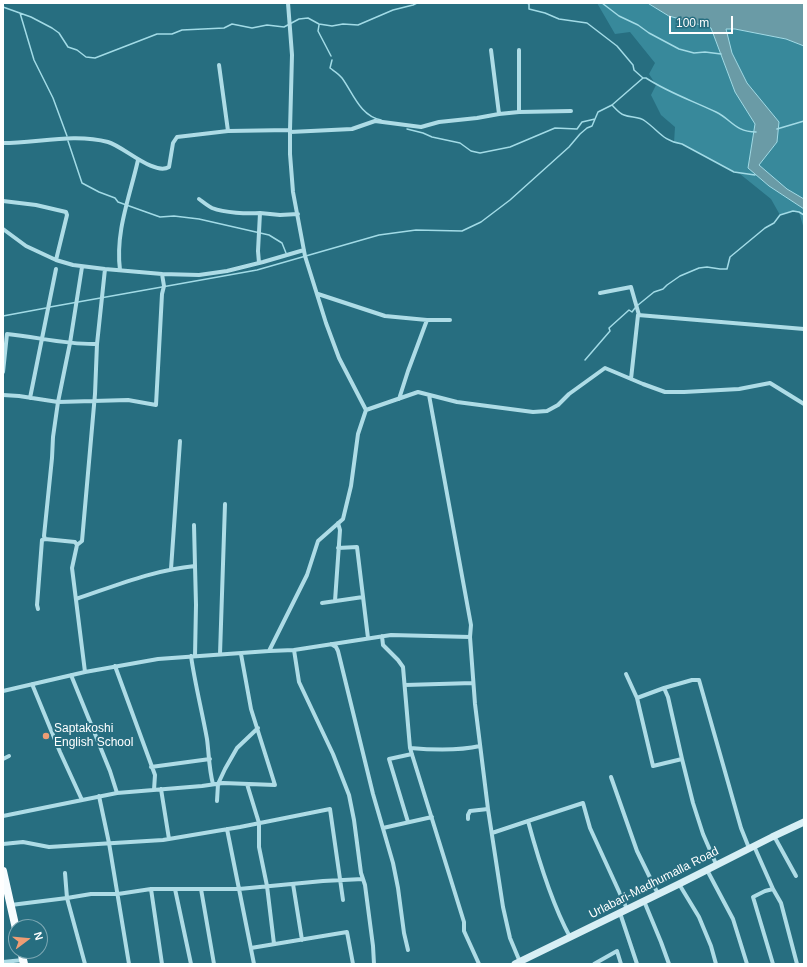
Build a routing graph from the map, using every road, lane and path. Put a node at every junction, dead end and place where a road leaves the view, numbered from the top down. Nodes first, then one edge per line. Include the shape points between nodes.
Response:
1 (288, 3) edge
2 (491, 50) dead end
3 (519, 50) dead end
4 (219, 65) dead end
5 (571, 111) dead end
6 (519, 112) junction
7 (499, 114) junction
8 (228, 131) junction
9 (290, 131) junction
10 (3, 143) edge
11 (138, 160) junction
12 (199, 199) dead end
13 (3, 201) edge
14 (260, 213) junction
15 (298, 214) junction
16 (3, 229) edge
17 (304, 250) junction
18 (56, 260) junction
19 (259, 263) junction
20 (82, 267) junction
21 (56, 269) dead end
22 (105, 270) junction
23 (120, 270) junction
24 (162, 274) junction
25 (600, 293) dead end
26 (318, 294) junction
27 (639, 315) junction
28 (427, 320) junction
29 (450, 320) dead end
30 (804, 328) edge
31 (41, 338) junction
32 (70, 343) junction
33 (97, 344) junction
34 (3, 372) edge
35 (631, 379) junction
36 (3, 395) edge
37 (429, 395) junction
38 (30, 398) junction
39 (399, 398) junction
40 (95, 401) junction
41 (58, 402) junction
42 (804, 404) edge
43 (366, 410) junction
44 (180, 441) dead end
45 (225, 504) dead end
46 (338, 523) junction
47 (194, 525) dead end
48 (45, 539) junction
49 (77, 545) junction
50 (338, 548) junction
51 (195, 566) junction
52 (172, 569) junction
53 (363, 597) junction
54 (76, 599) junction
55 (335, 601) junction
56 (322, 603) dead end
57 (38, 609) dead end
58 (382, 636) junction
59 (470, 637) junction
60 (368, 638) junction
61 (331, 644) junction
62 (294, 650) junction
63 (269, 651) junction
64 (220, 654) junction
65 (241, 654) junction
66 (193, 656) junction
67 (115, 666) junction
68 (85, 672) junction
69 (626, 674) dead end
70 (71, 675) junction
71 (473, 683) junction
72 (32, 684) junction
73 (405, 686) junction
74 (664, 688) junction
75 (3, 691) edge
76 (638, 698) junction
77 (258, 728) junction
78 (480, 746) junction
79 (410, 748) junction
80 (412, 754) junction
81 (9, 756) dead end
82 (3, 759) edge
83 (210, 759) junction
84 (682, 759) junction
85 (151, 767) junction
86 (611, 778) dead end
87 (216, 784) junction
88 (247, 784) junction
89 (161, 789) junction
90 (154, 790) junction
91 (117, 793) junction
92 (99, 796) junction
93 (82, 800) junction
94 (217, 801) dead end
95 (488, 809) junction
96 (3, 816) edge
97 (432, 817) junction
98 (468, 819) dead end
99 (528, 821) junction
100 (408, 822) junction
101 (804, 822) edge
102 (259, 823) junction
103 (383, 828) junction
104 (227, 829) junction
105 (492, 833) junction
106 (774, 836) junction
107 (169, 839) junction
108 (109, 843) junction
109 (3, 844) edge
110 (751, 847) junction
111 (716, 864) junction
112 (707, 870) junction
113 (3, 871) edge
114 (65, 873) dead end
115 (796, 876) dead end
116 (363, 879) junction
117 (340, 880) junction
118 (293, 884) junction
119 (679, 884) junction
120 (266, 886) junction
121 (174, 889) junction
122 (239, 889) junction
123 (773, 889) junction
124 (151, 890) junction
125 (201, 890) junction
126 (5, 894) edge
127 (118, 894) junction
128 (658, 894) junction
129 (67, 898) junction
130 (343, 900) dead end
131 (644, 901) junction
132 (10, 905) junction
133 (627, 909) junction
134 (620, 913) junction
135 (14, 919) edge
136 (571, 938) junction
137 (302, 940) junction
138 (274, 944) junction
139 (251, 948) junction
140 (408, 950) dead end
141 (3, 962) edge
142 (23, 962) edge
143 (522, 962) edge
144 (85, 964) edge
145 (129, 964) edge
146 (162, 964) edge
147 (191, 964) edge
148 (214, 964) edge
149 (254, 964) edge
150 (353, 964) edge
151 (374, 964) edge
152 (479, 964) edge
153 (594, 964) edge
154 (621, 964) edge
155 (637, 964) edge
156 (669, 964) edge
157 (716, 964) edge
158 (747, 964) edge
159 (773, 964) edge
160 (796, 964) edge

1 - 9 street via 292,55
2 - 7 street
3 - 6 street
4 - 8 street
5 - 6 street
6 - 7 street
7 - 9 street via 420,127 375,121 352,129
8 - 9 street
8 - 11 street via 177,137 173,143 169,167 166,169
9 - 15 street via 293,192
10 - 11 street via 98,140 110,143
11 - 23 street via 131,192 125,205 119,240
12 - 14 street via 212,208 249,214
13 - 18 street via 36,204 66,212 68,215
14 - 15 street
14 - 19 street
15 - 17 street
16 - 18 street via 26,246
17 - 19 street
17 - 26 street
18 - 20 street
19 - 24 street via 199,275
20 - 22 street
20 - 32 street
21 - 31 street
22 - 23 street
22 - 33 street
23 - 24 street
24 - 40 street via 164,286 156,405 128,400
25 - 27 street via 631,287
26 - 28 street via 385,316
26 - 43 street via 339,358
27 - 30 street
27 - 35 street
28 - 29 street
28 - 39 street
31 - 32 street
31 - 34 street via 7,334
31 - 38 street
32 - 33 street
32 - 41 street
33 - 40 street
35 - 37 street via 605,368 547,411 533,412 457,402
35 - 42 street via 656,390 672,392 739,389 770,383
36 - 38 street
37 - 39 street via 418,392
37 - 59 street via 470,616
38 - 41 street
39 - 43 street
40 - 41 street
40 - 49 street via 82,541
41 - 48 street
43 - 46 street via 358,434 345,512 343,519
44 - 52 street
45 - 64 street
46 - 50 street
46 - 63 street via 318,541 307,575
47 - 51 street
48 - 49 street via 75,542
48 - 57 street via 42,540
49 - 54 street via 72,568
50 - 53 street via 357,546
50 - 55 street
51 - 52 street
51 - 66 street
52 - 54 street
53 - 55 street
53 - 60 street
54 - 68 street
55 - 56 street
58 - 59 street
58 - 60 street
58 - 73 street via 383,645 403,667
59 - 71 street
60 - 61 street
61 - 62 street
61 - 103 street via 338,651
62 - 63 street
62 - 116 street via 299,682 333,754 348,795
63 - 65 street
64 - 65 street
64 - 66 street
65 - 77 street via 251,709
66 - 67 street
66 - 83 street
67 - 68 street
67 - 85 street
68 - 70 street
69 - 76 street
70 - 72 street
70 - 91 street
71 - 73 street
71 - 78 street
72 - 75 street
72 - 93 street
73 - 79 street
74 - 76 street
74 - 84 street
74 - 110 street via 699,680 741,828
76 - 84 street via 654,766
77 - 87 street via 237,748
77 - 88 street via 275,785
78 - 79 street via 454,749
78 - 95 street
79 - 80 street
80 - 97 street
80 - 100 street via 389,759
81 - 82 street
83 - 85 street
83 - 87 street via 210,774
84 - 111 street via 692,803
85 - 90 street
86 - 128 street via 637,851
87 - 88 street
87 - 89 street
87 - 94 street
88 - 102 street
89 - 90 street
89 - 107 street
90 - 91 street
91 - 92 street
92 - 93 street
92 - 108 street
93 - 96 street
95 - 98 street via 470,811
95 - 105 street
97 - 100 street
97 - 152 street via 464,922 464,930
99 - 105 street
99 - 133 street via 583,803 590,828
99 - 136 street via 563,924
100 - 103 street
101 - 106 main road, Urlabari-Madhumalla Road
102 - 104 street
102 - 117 street via 330,809
102 - 120 street via 259,847
103 - 140 street via 393,863
104 - 107 street
104 - 122 street
105 - 143 street via 510,938
106 - 110 main road, Urlabari-Madhumalla Road
106 - 115 street
107 - 108 street
108 - 109 street via 49,847 23,842
108 - 127 street
110 - 111 main road, Urlabari-Madhumalla Road
110 - 123 street
111 - 112 main road, Urlabari-Madhumalla Road
112 - 119 main road, Urlabari-Madhumalla Road
112 - 158 street via 733,919
113 - 126 highway
114 - 129 street
116 - 117 street
116 - 151 street
117 - 118 street
117 - 130 street
118 - 120 street
118 - 137 street
119 - 128 main road, Urlabari-Madhumalla Road
119 - 157 street via 699,917
120 - 122 street
120 - 138 street
121 - 124 street
121 - 125 street
121 - 147 street
122 - 125 street
122 - 139 street
123 - 159 street via 753,897
123 - 160 street via 780,904
124 - 127 street
124 - 146 street
125 - 148 street
126 - 132 highway
127 - 129 street via 91,894
127 - 145 street
128 - 131 main road, Urlabari-Madhumalla Road
129 - 132 street
129 - 144 street
131 - 133 main road, Urlabari-Madhumalla Road
131 - 156 street
132 - 135 highway
133 - 134 main road, Urlabari-Madhumalla Road
134 - 136 main road, Urlabari-Madhumalla Road
134 - 155 street
136 - 143 main road, Urlabari-Madhumalla Road
137 - 138 street
137 - 150 street via 347,932
138 - 139 street
139 - 149 street
141 - 142 street
153 - 154 street via 617,951

